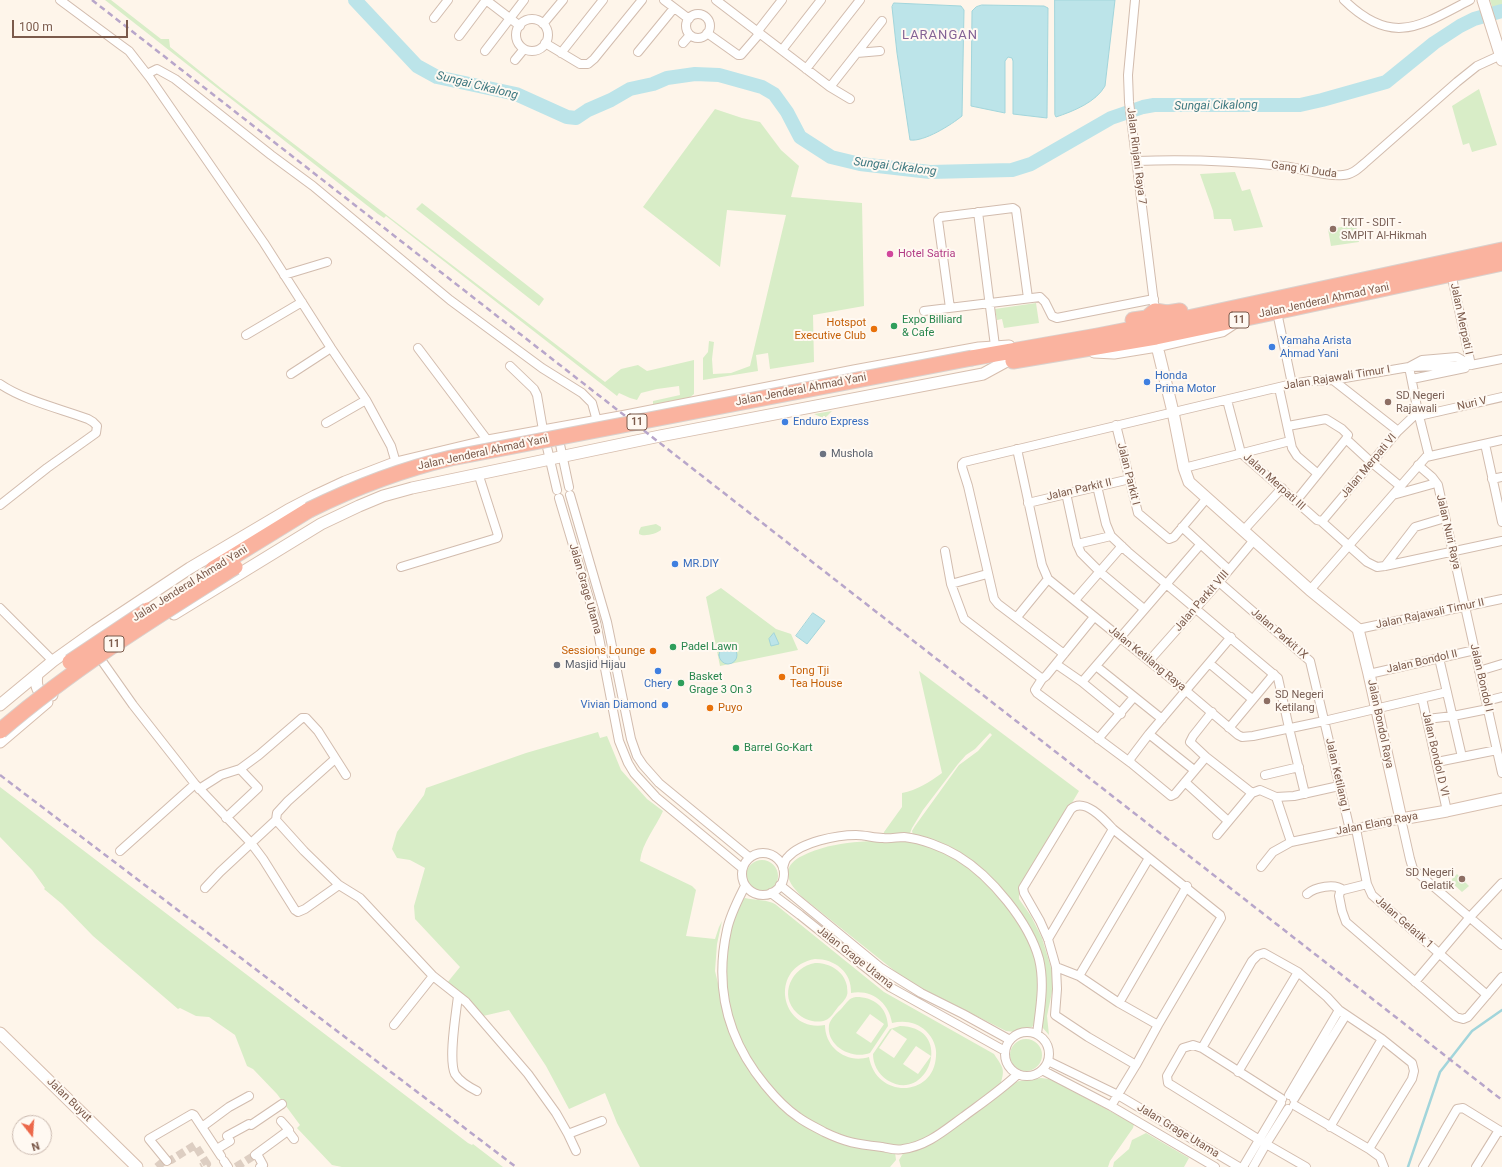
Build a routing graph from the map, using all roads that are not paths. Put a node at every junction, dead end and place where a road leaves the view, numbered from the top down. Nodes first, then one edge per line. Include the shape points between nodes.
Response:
1 (60, 0) edge
2 (448, 0) edge
3 (524, 0) edge
4 (562, 0) edge
5 (603, 0) edge
6 (642, 0) edge
7 (716, 0) edge
8 (782, 0) edge
9 (821, 0) edge
10 (860, 0) edge
11 (1134, 0) edge
12 (1344, 0) edge
13 (1470, 0) edge
14 (1483, 0) edge
15 (667, 1) edge
16 (674, 8) junction
17 (434, 18) dead end
18 (511, 18) junction
19 (689, 19) junction
20 (882, 21) dead end
21 (544, 24) junction
22 (520, 26) junction
23 (758, 32) junction
24 (707, 33) junction
25 (690, 35) junction
26 (459, 36) dead end
27 (683, 43) dead end
28 (546, 44) junction
29 (1499, 48) edge
30 (524, 49) junction
31 (782, 50) junction
32 (485, 51) dead end
33 (880, 51) dead end
34 (638, 52) dead end
35 (561, 53) junction
36 (857, 53) junction
37 (515, 60) dead end
38 (806, 69) junction
39 (147, 74) junction
40 (830, 87) junction
41 (850, 99) dead end
42 (1137, 161) junction
43 (978, 212) junction
44 (1502, 239) edge
45 (1485, 253) junction
46 (1502, 261) edge
47 (327, 262) dead end
48 (1451, 273) junction
49 (284, 275) junction
50 (1028, 298) junction
51 (302, 302) junction
52 (989, 303) junction
53 (1155, 306) junction
54 (950, 308) junction
55 (924, 311) dead end
56 (1277, 312) junction
57 (1235, 314) junction
58 (246, 335) dead end
59 (1097, 336) junction
60 (994, 339) junction
61 (1157, 346) junction
62 (331, 348) junction
63 (418, 348) dead end
64 (1029, 348) junction
65 (1082, 350) junction
66 (1502, 359) edge
67 (1005, 362) junction
68 (973, 363) junction
69 (1471, 365) junction
70 (510, 366) dead end
71 (1409, 367) junction
72 (291, 374) dead end
73 (1412, 379) junction
74 (1333, 380) junction
75 (0, 384) edge
76 (1292, 384) junction
77 (1279, 388) junction
78 (721, 396) junction
79 (1502, 397) edge
80 (366, 400) junction
81 (1227, 400) junction
82 (1173, 412) junction
83 (1419, 414) junction
84 (597, 421) junction
85 (326, 423) dead end
86 (727, 424) junction
87 (1116, 425) junction
88 (1288, 426) junction
89 (556, 428) junction
90 (543, 430) junction
91 (1398, 431) junction
92 (1346, 439) junction
93 (1502, 440) edge
94 (488, 441) junction
95 (1290, 441) junction
96 (1485, 444) junction
97 (1017, 449) junction
98 (1241, 453) junction
99 (1429, 456) junction
100 (562, 457) junction
101 (550, 459) junction
102 (396, 463) junction
103 (1372, 463) junction
104 (1418, 465) junction
105 (1184, 468) junction
106 (478, 473) junction
107 (1318, 474) junction
108 (1502, 477) edge
109 (1130, 479) junction
110 (1496, 483) edge
111 (1436, 484) junction
112 (1097, 486) junction
113 (1400, 486) junction
114 (1282, 488) junction
115 (570, 494) junction
116 (1066, 494) junction
117 (1393, 495) junction
118 (559, 498) junction
119 (1207, 498) junction
120 (1296, 501) junction
121 (1028, 503) junction
122 (0, 505) edge
123 (1445, 518) junction
124 (1502, 519) edge
125 (1321, 521) junction
126 (291, 526) junction
127 (1182, 527) junction
128 (1243, 531) junction
129 (1111, 536) junction
130 (1254, 540) junction
131 (1502, 541) edge
132 (1077, 544) junction
133 (1200, 545) junction
134 (1122, 546) junction
135 (1349, 546) junction
136 (945, 552) dead end
137 (1453, 552) junction
138 (1385, 566) junction
139 (401, 567) dead end
140 (1229, 570) junction
141 (593, 572) junction
142 (1100, 572) junction
143 (987, 574) junction
144 (582, 576) junction
145 (1048, 579) junction
146 (1219, 582) junction
147 (951, 584) junction
148 (1166, 584) junction
149 (1310, 590) junction
150 (1075, 600) junction
151 (1502, 600) edge
152 (1465, 606) junction
153 (0, 608) edge
154 (1144, 609) junction
155 (1196, 609) junction
156 (1017, 617) junction
157 (1094, 617) junction
158 (1358, 630) junction
159 (1231, 637) junction
160 (1120, 638) junction
161 (1475, 650) junction
162 (1064, 654) junction
163 (1439, 658) junction
164 (53, 661) junction
165 (102, 661) junction
166 (1150, 661) junction
167 (1209, 663) junction
168 (1056, 664) junction
169 (1502, 664) edge
170 (1096, 666) junction
171 (1479, 671) junction
172 (1274, 674) junction
173 (1369, 674) junction
174 (37, 675) junction
175 (1042, 679) junction
176 (1082, 682) junction
177 (1186, 690) junction
178 (1447, 692) junction
179 (57, 694) junction
180 (1134, 697) junction
181 (1502, 697) edge
182 (1422, 698) junction
183 (1252, 700) junction
184 (1487, 705) junction
185 (0, 706) edge
186 (1376, 708) junction
187 (1212, 712) junction
188 (1121, 714) junction
189 (1452, 716) junction
190 (0, 717) edge
191 (1162, 718) junction
192 (1427, 719) junction
193 (1324, 721) junction
194 (1228, 728) junction
195 (1289, 728) junction
196 (0, 731) edge
197 (1149, 734) junction
198 (1098, 739) junction
199 (0, 742) edge
200 (1497, 750) junction
201 (1206, 757) junction
202 (1462, 757) junction
203 (336, 759) junction
204 (1131, 761) junction
205 (1437, 762) junction
206 (1299, 768) junction
207 (240, 769) junction
208 (1194, 770) junction
209 (1502, 773) edge
210 (346, 775) dead end
211 (1265, 775) dead end
212 (1185, 782) junction
213 (1339, 786) junction
214 (197, 787) junction
215 (1252, 793) junction
216 (1306, 794) junction
217 (1276, 797) junction
218 (1502, 799) edge
219 (1447, 811) junction
220 (226, 818) junction
221 (1401, 819) junction
222 (276, 820) junction
223 (1228, 821) junction
224 (1113, 829) junction
225 (1353, 829) junction
226 (1217, 835) dead end
227 (1291, 842) junction
228 (251, 843) junction
229 (120, 851) dead end
230 (749, 858) junction
231 (1149, 858) junction
232 (1261, 867) dead end
233 (742, 868) junction
234 (783, 868) junction
235 (1502, 883) edge
236 (1367, 884) junction
237 (339, 885) junction
238 (780, 885) junction
239 (745, 886) junction
240 (1186, 886) junction
241 (206, 888) dead end
242 (1343, 890) junction
243 (771, 893) junction
244 (1307, 894) dead end
245 (1470, 917) junction
246 (1048, 939) junction
247 (1502, 945) edge
248 (1439, 954) junction
249 (1056, 967) junction
250 (1298, 972) junction
251 (433, 976) junction
252 (894, 976) junction
253 (1079, 976) junction
254 (1502, 977) edge
255 (1415, 982) junction
256 (888, 985) junction
257 (1487, 995) junction
258 (458, 996) junction
259 (1119, 1003) junction
260 (1339, 1010) junction
261 (1346, 1015) junction
262 (1158, 1024) junction
263 (394, 1025) dead end
264 (0, 1033) edge
265 (1036, 1034) junction
266 (1382, 1039) junction
267 (1010, 1040) junction
268 (1202, 1048) junction
269 (1005, 1051) junction
270 (1048, 1061) junction
271 (1136, 1065) junction
272 (1042, 1070) junction
273 (1238, 1072) junction
274 (1018, 1074) junction
275 (477, 1092) dead end
276 (1118, 1095) junction
277 (249, 1096) dead end
278 (1288, 1102) junction
279 (282, 1104) dead end
280 (1111, 1106) junction
281 (281, 1121) dead end
282 (602, 1121) dead end
283 (202, 1127) junction
284 (1330, 1127) junction
285 (288, 1131) junction
286 (1500, 1131) edge
287 (568, 1134) junction
288 (294, 1139) dead end
289 (1262, 1142) junction
290 (1369, 1149) junction
291 (576, 1151) dead end
292 (223, 1158) edge
293 (167, 1161) dead end
294 (137, 1167) edge
295 (260, 1167) edge
296 (1215, 1167) edge
297 (1239, 1167) edge
298 (1243, 1167) edge
299 (1253, 1167) edge
300 (1306, 1167) edge
301 (1384, 1167) edge
302 (1423, 1167) edge
303 (1476, 1167) edge

1 - 39 street via 126,48
2 - 17 street
3 - 18 street
4 - 21 street
5 - 35 street
6 - 35 street via 591,63 580,64
7 - 23 street
8 - 23 street
9 - 31 street
10 - 38 street
11 - 42 street, Jalan Rinjani Raya 7 via 1128,75 1131,124
12 - 13 street via 1354,10 1383,27 1403,28 1418,25
14 - 29 street
15 - 16 street
16 - 19 street
16 - 34 street
18 - 22 street
18 - 26 street via 486,0
18 - 32 street
19 - 24 street via 698,14 706,18 709,25
19 - 25 street via 686,27
20 - 36 street
21 - 22 street via 530,20
21 - 28 street via 548,32
22 - 30 street via 517,38
23 - 24 street via 741,55
23 - 31 street
24 - 25 street via 700,38
25 - 27 street
28 - 30 street via 535,51
28 - 35 street
29 - 42 street, Gang Ki Duda via 1358,169 1345,175 1248,163 1175,159
30 - 37 street
31 - 38 street
33 - 36 street
36 - 40 street via 853,64
38 - 40 street
39 - 49 street
39 - 84 street via 157,69 174,79 313,186 450,300 542,368 582,393 592,403
40 - 41 street
42 - 53 street, Jalan Rinjani Raya 7
43 - 50 street via 1015,209
43 - 52 street
43 - 54 street via 941,217 938,220
44 - 45 highway via 1488,246
45 - 46 highway, Jalan Jenderal Ahmad Yani / 11
45 - 57 highway, Jalan Jenderal Ahmad Yani / 11
46 - 48 highway, Jalan Jenderal Ahmad Yani / 11
47 - 49 street
48 - 56 highway, Jalan Jenderal Ahmad Yani / 11
48 - 69 street, Jalan Merpati I
49 - 51 street
50 - 52 street
50 - 53 street via 1043,299 1052,316 1057,318
51 - 58 street
51 - 62 street
52 - 54 street
52 - 60 street
53 - 57 highway via 1167,313 1220,304
53 - 59 highway via 1146,318 1106,327
54 - 55 street
56 - 57 highway, Jalan Jenderal Ahmad Yani / 11
56 - 76 street
57 - 59 highway, Jalan Jenderal Ahmad Yani / 11
57 - 61 street via 1222,331
57 - 65 highway, Jalan Jenderal Ahmad Yani / 11 via 1156,337
59 - 64 highway, Jalan Jenderal Ahmad Yani / 11
60 - 64 street, Jalan Jenderal Ahmad Yani via 1013,346
60 - 78 street, Jalan Jenderal Ahmad Yani via 979,348
61 - 65 street via 1100,353
61 - 82 street
62 - 72 street
62 - 80 street
63 - 94 street
64 - 68 highway, Jalan Jenderal Ahmad Yani / 11
65 - 67 highway, Jalan Jenderal Ahmad Yani / 11
66 - 69 street, Jalan Rajawali Timur I
67 - 68 highway, Jalan Jenderal Ahmad Yani / 11
67 - 86 street, Jalan Jenderal Ahmad Yani via 983,374
68 - 126 highway, Jalan Jenderal Ahmad Yani / 11, bridge via 522,444 420,465 349,491
69 - 71 street, Jalan Rajawali Timur I
69 - 73 street via 1463,370
70 - 90 street, Jalan Grage Utama via 534,389
71 - 73 street
71 - 74 street, Jalan Rajawali Timur I
73 - 83 street
74 - 76 street, Jalan Rajawali Timur I
74 - 91 street
75 - 122 street via 7,389 88,419 97,426 96,433
76 - 77 street, Jalan Rajawali Timur I
77 - 81 street, Jalan Rajawali Timur I
77 - 88 street
78 - 84 street, Jalan Jenderal Ahmad Yani
78 - 86 street via 714,400 712,413 717,422
79 - 83 street, Nuri V
80 - 85 street
80 - 102 street via 391,446
81 - 82 street, Jalan Rajawali Timur I
81 - 98 street, Jalan Merpati III
82 - 87 street, Jalan Rajawali Timur I
82 - 105 street
83 - 91 street, Jalan Merpati VI
83 - 99 street
84 - 89 street, Jalan Jenderal Ahmad Yani
86 - 100 street, Jalan Jenderal Ahmad Yani
87 - 97 street, Jalan Rajawali Timur I
87 - 109 street, Jalan Parkit I
88 - 92 street via 1326,419 1347,433
88 - 95 street
89 - 90 street, Jalan Jenderal Ahmad Yani
89 - 100 street, Jalan Grage Utama
90 - 94 street, Jalan Jenderal Ahmad Yani
90 - 101 street, Jalan Grage Utama
91 - 103 street, Jalan Merpati VI
92 - 103 street
92 - 107 street
93 - 96 street
94 - 102 street, Jalan Jenderal Ahmad Yani
95 - 98 street
95 - 107 street via 1295,454
96 - 99 street
96 - 110 street
97 - 121 street
97 - 143 street, Jalan Rajawali Timur I via 962,464
98 - 105 street
98 - 114 street, Jalan Merpati III
99 - 104 street
100 - 101 street, Jalan Jenderal Ahmad Yani
100 - 115 street, Jalan Grage Utama
101 - 106 street, Jalan Jenderal Ahmad Yani
101 - 118 street, Jalan Grage Utama
102 - 164 street, Jalan Jenderal Ahmad Yani via 345,482 288,510 190,568
103 - 113 street
103 - 125 street, Jalan Merpati VI
104 - 111 street, Jalan Nuri Raya
104 - 113 street
105 - 119 street via 1189,482
106 - 139 street via 498,532 497,538
106 - 165 street, Jalan Jenderal Ahmad Yani via 383,496 320,524
107 - 120 street
108 - 110 street
109 - 112 street, Jalan Parkit II
109 - 127 street, Jalan Parkit I via 1138,513 1141,516 1168,539 1174,537
110 - 124 street
111 - 117 street
111 - 123 street, Jalan Nuri Raya
112 - 116 street, Jalan Parkit II
112 - 129 street
113 - 117 street
114 - 120 street, Jalan Merpati III
114 - 128 street
115 - 118 street
115 - 141 street, Jalan Grage Utama
116 - 121 street, Jalan Parkit II
116 - 132 street
117 - 135 street
118 - 144 street, Jalan Grage Utama
119 - 127 street
119 - 128 street
120 - 125 street, Jalan Merpati III
121 - 145 street via 1042,565
123 - 137 street, Jalan Nuri Raya
123 - 138 street via 1415,527
125 - 135 street, Jalan Merpati III
126 - 190 highway, Jalan Jenderal Ahmad Yani / 11, bridge via 97,643
126 - 196 highway, Jalan Jenderal Ahmad Yani / 11, bridge via 90,660 42,695
127 - 133 street
128 - 130 street
129 - 132 street
129 - 134 street
130 - 140 street, Jalan Parkit VIII
130 - 149 street
131 - 137 street
132 - 142 street via 1083,555
133 - 140 street
133 - 148 street
134 - 142 street
134 - 148 street
135 - 138 street, Jalan Merpati III via 1372,565
135 - 149 street
136 - 147 street
137 - 138 street
137 - 152 street, Jalan Nuri Raya
140 - 146 street, Jalan Parkit VIII
141 - 144 street
141 - 230 street, Jalan Grage Utama via 637,756 668,791
142 - 150 street
142 - 154 street
143 - 147 street
143 - 156 street via 994,599
144 - 233 street, Jalan Grage Utama via 598,633 619,741 628,763 656,797
145 - 150 street, Jalan Ketilang Raya
145 - 156 street
146 - 155 street, Jalan Parkit VIII
146 - 193 street, Jalan Parkit IX via 1310,660
147 - 175 street via 964,619
148 - 154 street
148 - 155 street
149 - 158 street
150 - 157 street, Jalan Ketilang Raya
151 - 152 street, Jalan Rajawali Timur II
152 - 158 street, Jalan Rajawali Timur II
152 - 161 street, Jalan Bondol I
153 - 164 street
154 - 160 street
155 - 159 street
155 - 166 street, Jalan Parkit VIII
156 - 162 street
157 - 160 street, Jalan Ketilang Raya
157 - 162 street
158 - 173 street, Jalan Bondol Raya
159 - 167 street
159 - 172 street
160 - 166 street, Jalan Ketilang Raya
160 - 170 street
161 - 163 street, Jalan Bondol II
161 - 171 street, Jalan Bondol I
162 - 168 street
163 - 173 street, Jalan Bondol II
163 - 178 street
164 - 174 street, Jalan Jenderal Ahmad Yani
165 - 179 street, Jalan Jenderal Ahmad Yani
165 - 214 street
166 - 177 street, Jalan Ketilang Raya
167 - 177 street
167 - 183 street
168 - 175 street
168 - 176 street
169 - 171 street
170 - 176 street
170 - 180 street
171 - 184 street, Jalan Bondol I
172 - 183 street
172 - 195 street via 1280,682
173 - 186 street, Jalan Bondol Raya
174 - 179 street via 38,690 44,695
174 - 185 street, Jalan Jenderal Ahmad Yani
175 - 198 street via 1035,690 1037,693
176 - 188 street
177 - 187 street, Jalan Ketilang Raya
177 - 191 street
178 - 182 street, Jalan Ketilang Raya
178 - 189 street
179 - 199 street, Jalan Jenderal Ahmad Yani
180 - 188 street
180 - 191 street
181 - 184 street
182 - 186 street, Jalan Ketilang Raya
182 - 192 street, Jalan Bondol D VI
183 - 194 street
184 - 189 street
184 - 200 street, Jalan Bondol I
186 - 193 street, Jalan Ketilang Raya
186 - 221 street, Jalan Bondol Raya
187 - 194 street, Jalan Ketilang Raya
187 - 201 street via 1190,741
188 - 198 street
189 - 192 street
189 - 202 street
191 - 197 street
192 - 205 street, Jalan Bondol D VI
193 - 195 street, Jalan Ketilang Raya
193 - 213 street, Jalan Ketilang I
194 - 195 street, Jalan Ketilang Raya via 1238,735 1247,737
195 - 206 street
197 - 204 street
197 - 208 street
198 - 204 street
200 - 202 street
200 - 209 street, Jalan Bondol I
201 - 208 street
201 - 215 street
202 - 205 street
203 - 207 street via 318,731 306,718 302,718
203 - 210 street
203 - 222 street via 288,801 277,813
204 - 212 street via 1169,795 1173,796
205 - 219 street, Jalan Bondol D VI
206 - 211 street
206 - 216 street
207 - 214 street
207 - 220 street via 258,788
208 - 212 street
212 - 223 street
213 - 216 street
213 - 225 street, Jalan Ketilang I
214 - 220 street
214 - 229 street
215 - 217 street via 1260,790
215 - 223 street
216 - 217 street
217 - 227 street
218 - 219 street, Jalan Elang Raya
219 - 221 street, Jalan Elang Raya
220 - 228 street
221 - 225 street, Jalan Elang Raya
221 - 245 street via 1412,867
222 - 228 street
222 - 237 street
223 - 226 street
224 - 231 street
224 - 246 street
224 - 246 street via 1104,818 1087,807 1079,804 1074,806 1023,888
225 - 227 street, Jalan Elang Raya
225 - 236 street, Jalan Gelatik 1
227 - 232 street, Jalan Elang Raya via 1273,852
228 - 237 street via 298,912
228 - 241 street
230 - 233 street
230 - 234 street via 759,853 771,854
231 - 240 street
231 - 253 street
233 - 239 street
234 - 238 street via 784,877
234 - 265 street via 787,857 796,850 843,836 906,837 957,855 973,866 1007,900 1034,945 1042,973 1042,997
235 - 245 street
236 - 242 street
236 - 248 street, Jalan Gelatik 1 via 1369,891 1377,900
237 - 251 street via 360,898
238 - 243 street
238 - 252 street, Jalan Grage Utama
239 - 243 street via 756,894
239 - 274 street via 727,929 723,953 721,970 727,1017 741,1052 754,1071 796,1116 848,1142 902,1150 930,1141 994,1095
240 - 259 street
240 - 262 street via 1221,918
242 - 244 street via 1336,886 1310,891
242 - 255 street via 1339,896 1346,922
243 - 256 street, Jalan Grage Utama
245 - 247 street
245 - 248 street
246 - 249 street
248 - 255 street
248 - 257 street, Jalan Gelatik 1
249 - 253 street
249 - 271 street via 1056,1016
250 - 260 street
250 - 268 street via 1264,953 1258,956 1252,961
250 - 273 street
251 - 258 street
251 - 263 street
252 - 256 street
252 - 267 street, Jalan Grage Utama
253 - 259 street
254 - 257 street
255 - 257 street via 1456,1017 1463,1019 1468,1017
256 - 269 street, Jalan Grage Utama
258 - 275 street via 453,1068 462,1082
258 - 287 street via 528,1074
259 - 262 street
260 - 261 street
260 - 278 street
261 - 266 street
261 - 278 street
262 - 271 street
264 - 294 street, Jalan Buyut
265 - 267 street via 1022,1033
265 - 270 street via 1047,1045
266 - 284 street
266 - 290 street via 1412,1063 1414,1071 1412,1079
267 - 269 street
268 - 273 street
268 - 289 street via 1193,1045 1183,1048 1167,1076 1168,1083
269 - 274 street via 1008,1065
270 - 272 street
270 - 276 street, Jalan Grage Utama
271 - 276 street
272 - 274 street via 1026,1076
272 - 280 street, Jalan Grage Utama
273 - 278 street
276 - 280 street
276 - 297 street, Jalan Grage Utama
277 - 283 street
278 - 284 street
278 - 289 street
279 - 292 street via 251,1125 243,1126 227,1136 230,1141
280 - 296 street, Jalan Grage Utama
281 - 285 street
282 - 287 street
283 - 292 street
283 - 293 street via 192,1114 149,1139
284 - 290 street
285 - 288 street
285 - 295 street via 256,1155 263,1165
286 - 302 street via 1459,1108
286 - 303 street
287 - 291 street
289 - 298 street
289 - 299 street
289 - 300 street
290 - 301 street via 1380,1157

